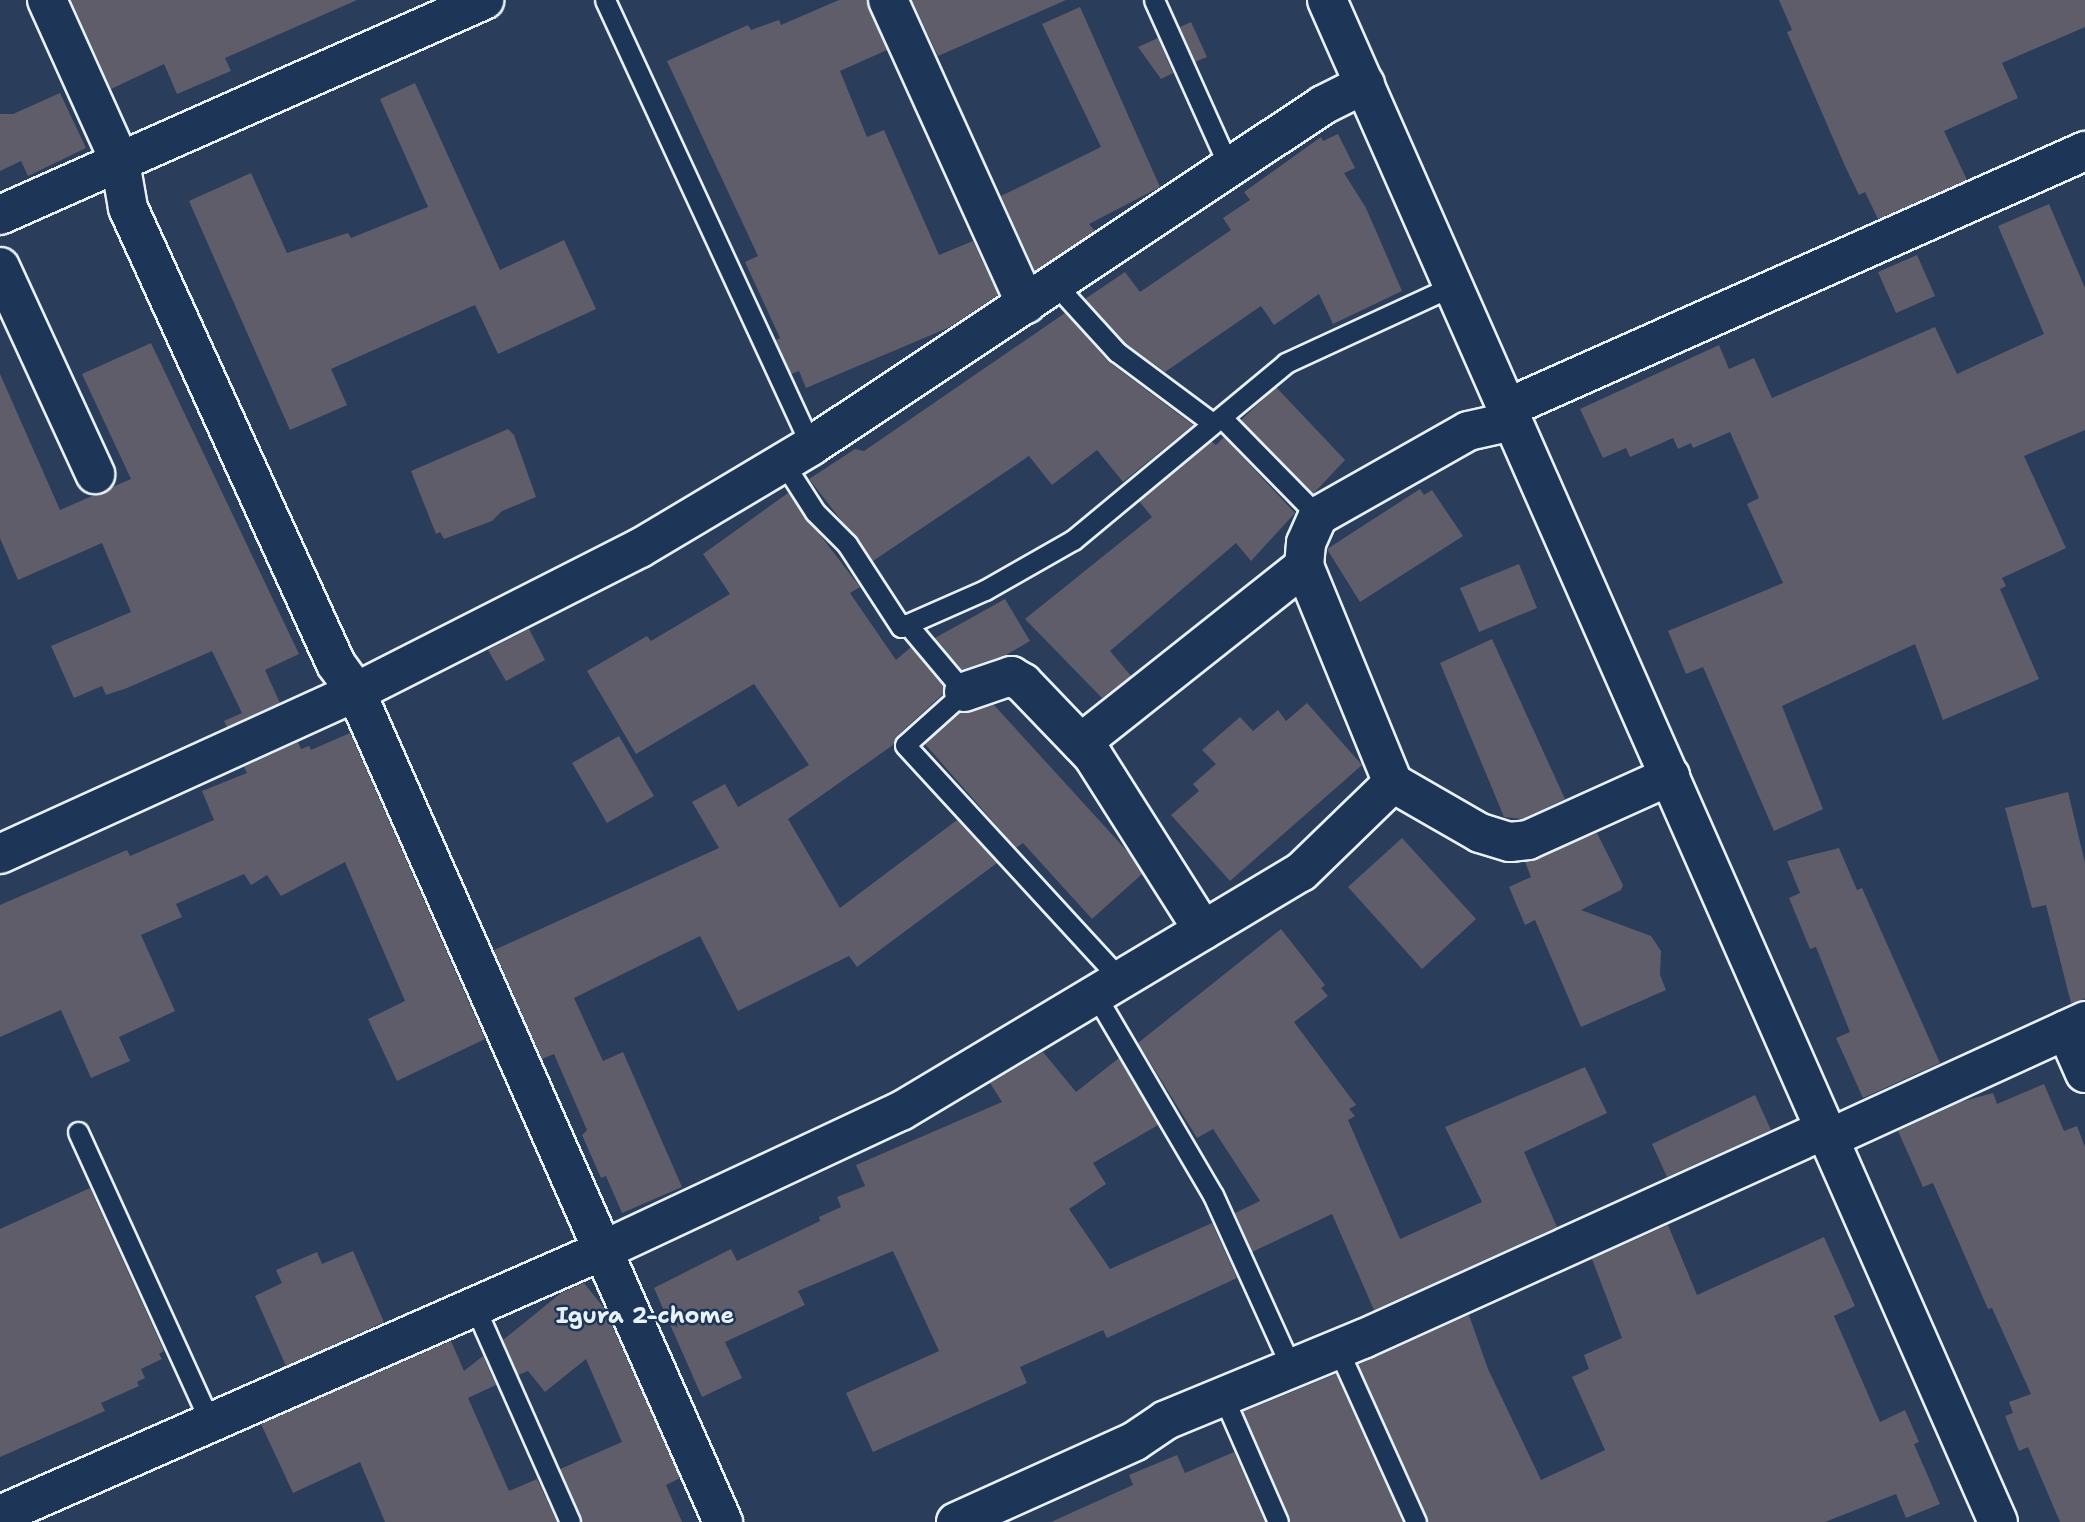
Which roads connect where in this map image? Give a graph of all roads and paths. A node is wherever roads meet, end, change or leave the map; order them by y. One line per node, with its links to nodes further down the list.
1 (47, 0): 9 (street)
2 (484, 0): 9 (street)
3 (605, 0): 17 (lane)
4 (888, 0): 14 (street)
5 (1154, 0): 10 (lane)
6 (1327, 0): 7 (street)
7 (1365, 84): 10 (street); 13 (street)
8 (2085, 151): 15 (street)
9 (120, 162): 11 (street); 22 (street)
10 (1230, 169): 14 (street)
11 (0, 215)
12 (0, 267): 18 (street)
13 (1453, 286): 15 (street); 16 (lane)
14 (1041, 294): 16 (lane); 17 (street)
15 (1510, 414): 19 (street); 25 (street)
16 (1217, 420): 19 (lane); 21 (lane)
17 (797, 454): 21 (lane); 22 (street)
18 (95, 474)
19 (1318, 516): 20 (street)
20 (1304, 566): 24 (street); 26 (street)
21 (908, 624): 23 (lane)
22 (356, 692): 27 (street); 34 (street)
23 (964, 692): 24 (street); 29 (lane)
24 (1081, 743): 28 (street)
25 (1670, 776): 26 (street); 33 (street)
26 (1393, 783): 28 (street)
27 (0, 853)
28 (1203, 930): 29 (street)
29 (1107, 987): 34 (street); 37 (lane)
30 (2076, 1026): 31 (street); 33 (street)
31 (2085, 1073)
32 (78, 1132): 39 (lane)
33 (1828, 1134): 36 (street); 41 (street)
34 (606, 1249): 35 (street); 43 (street)
35 (474, 1305): 39 (street); 42 (lane)
36 (1337, 1347): 37 (street); 46 (lane)
37 (1291, 1367): 38 (street)
38 (1223, 1396): 44 (street); 45 (lane)
39 (210, 1422): 40 (street)
40 (0, 1515)
41 (1991, 1520)
42 (569, 1522)
43 (723, 1522)
44 (956, 1522)
45 (1278, 1522)
46 (1416, 1522)

